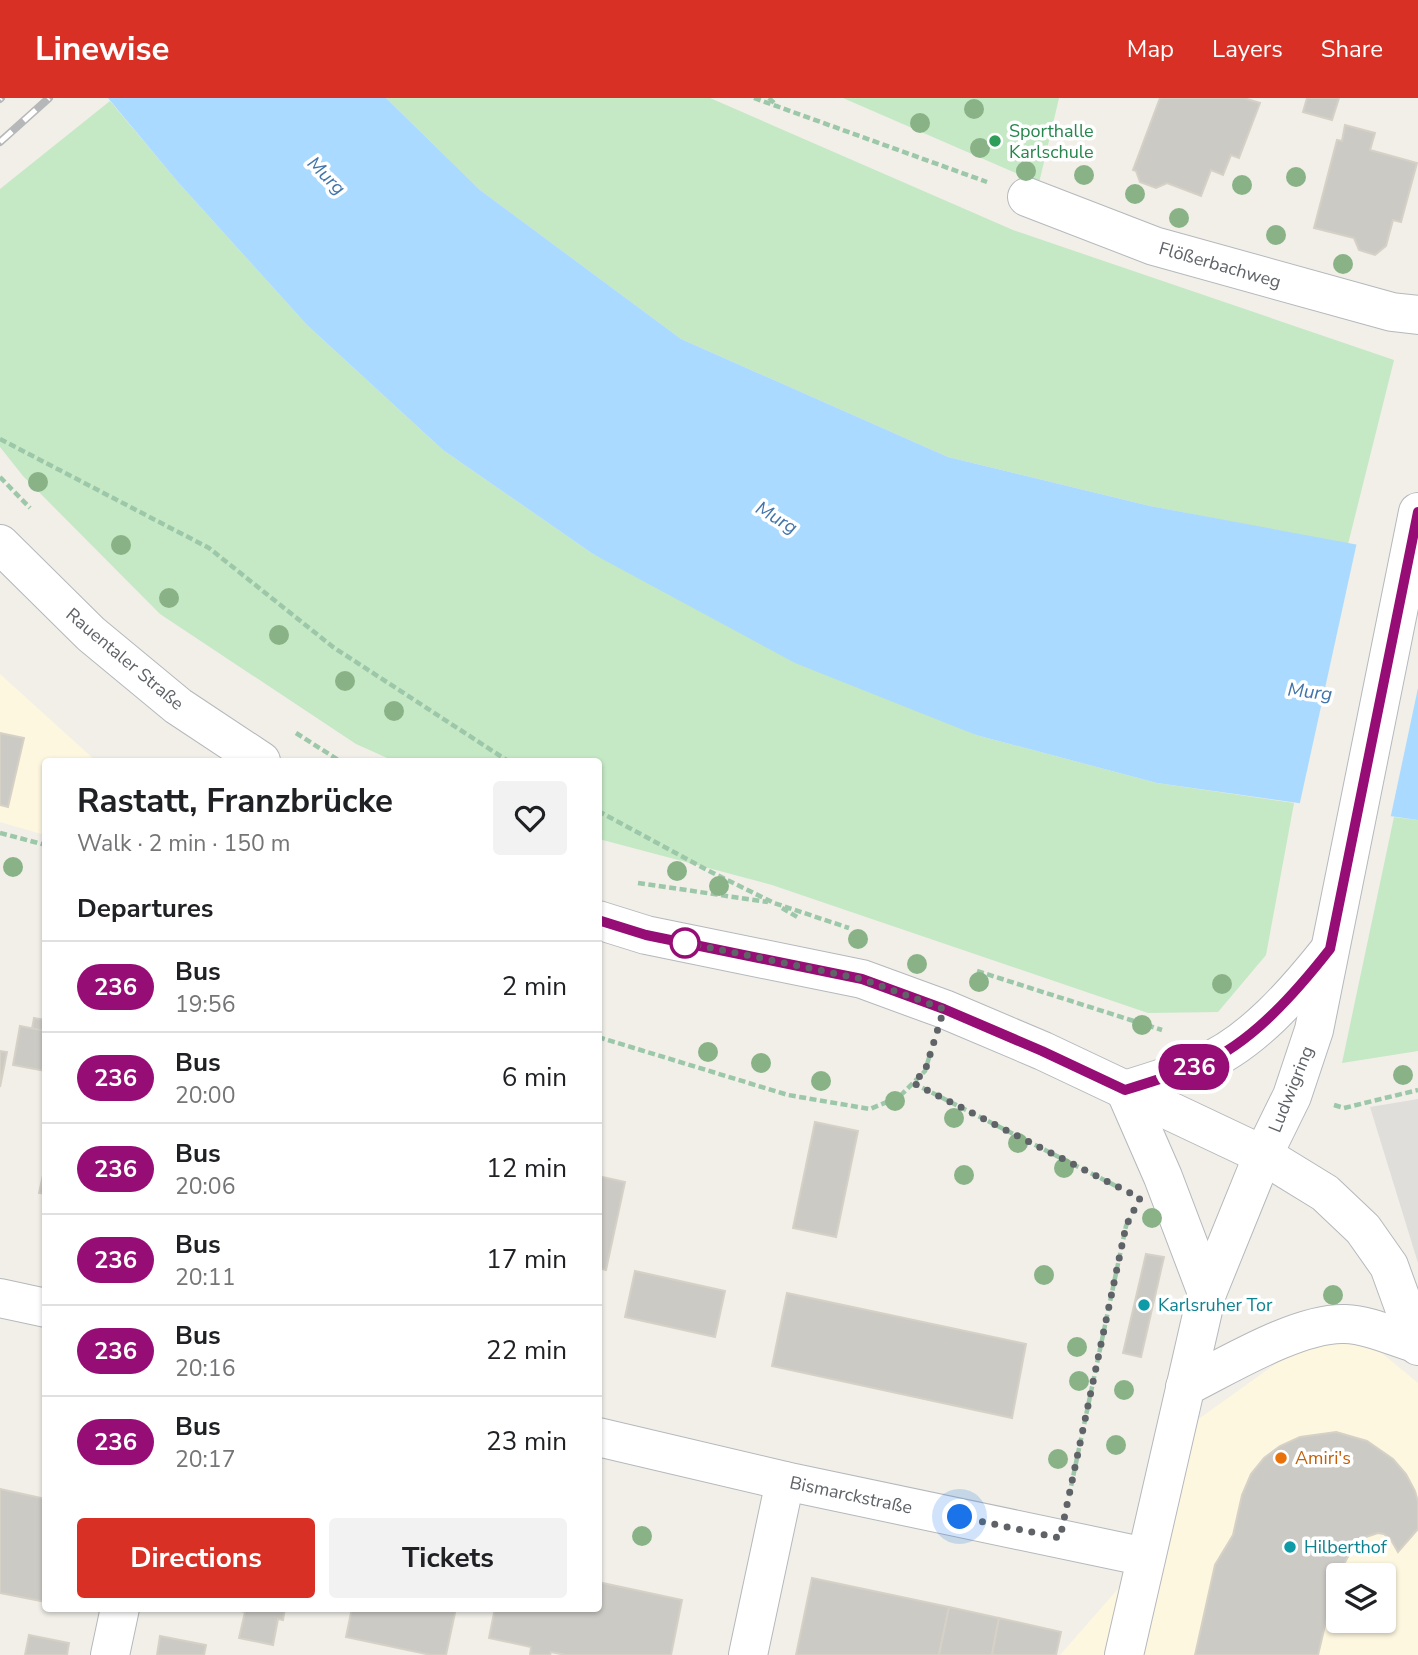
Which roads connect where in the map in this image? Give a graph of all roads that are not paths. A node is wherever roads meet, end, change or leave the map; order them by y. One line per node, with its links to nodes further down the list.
1 (1027, 197): 2 (street, Flößerbachweg)
2 (1418, 315)
3 (1418, 512): 7 (street, Ludwigring)
4 (0, 544): 5 (street, Rauentaler Straße)
5 (256, 758)
6 (602, 921): 8 (street)
7 (1330, 949): 8 (street); 9 (street, Ludwigring)
8 (1125, 1090): 9 (street); 10 (street)
9 (1263, 1155): 10 (street, Ludwigring); 13 (street)
10 (1207, 1293): 14 (street, Ludwigring)
11 (0, 1298): 12 (street)
12 (42, 1307)
13 (1418, 1345): 14 (street)
14 (1185, 1387): 17 (street, Ludwigring)
15 (602, 1438): 16 (street, Bismarckstraße)
16 (785, 1481): 17 (street, Bismarckstraße); 20 (street)
17 (1146, 1557): 21 (street, Ludwigring)
18 (119, 1612): 19 (street)
19 (110, 1655)
20 (748, 1655)
21 (1124, 1655)

